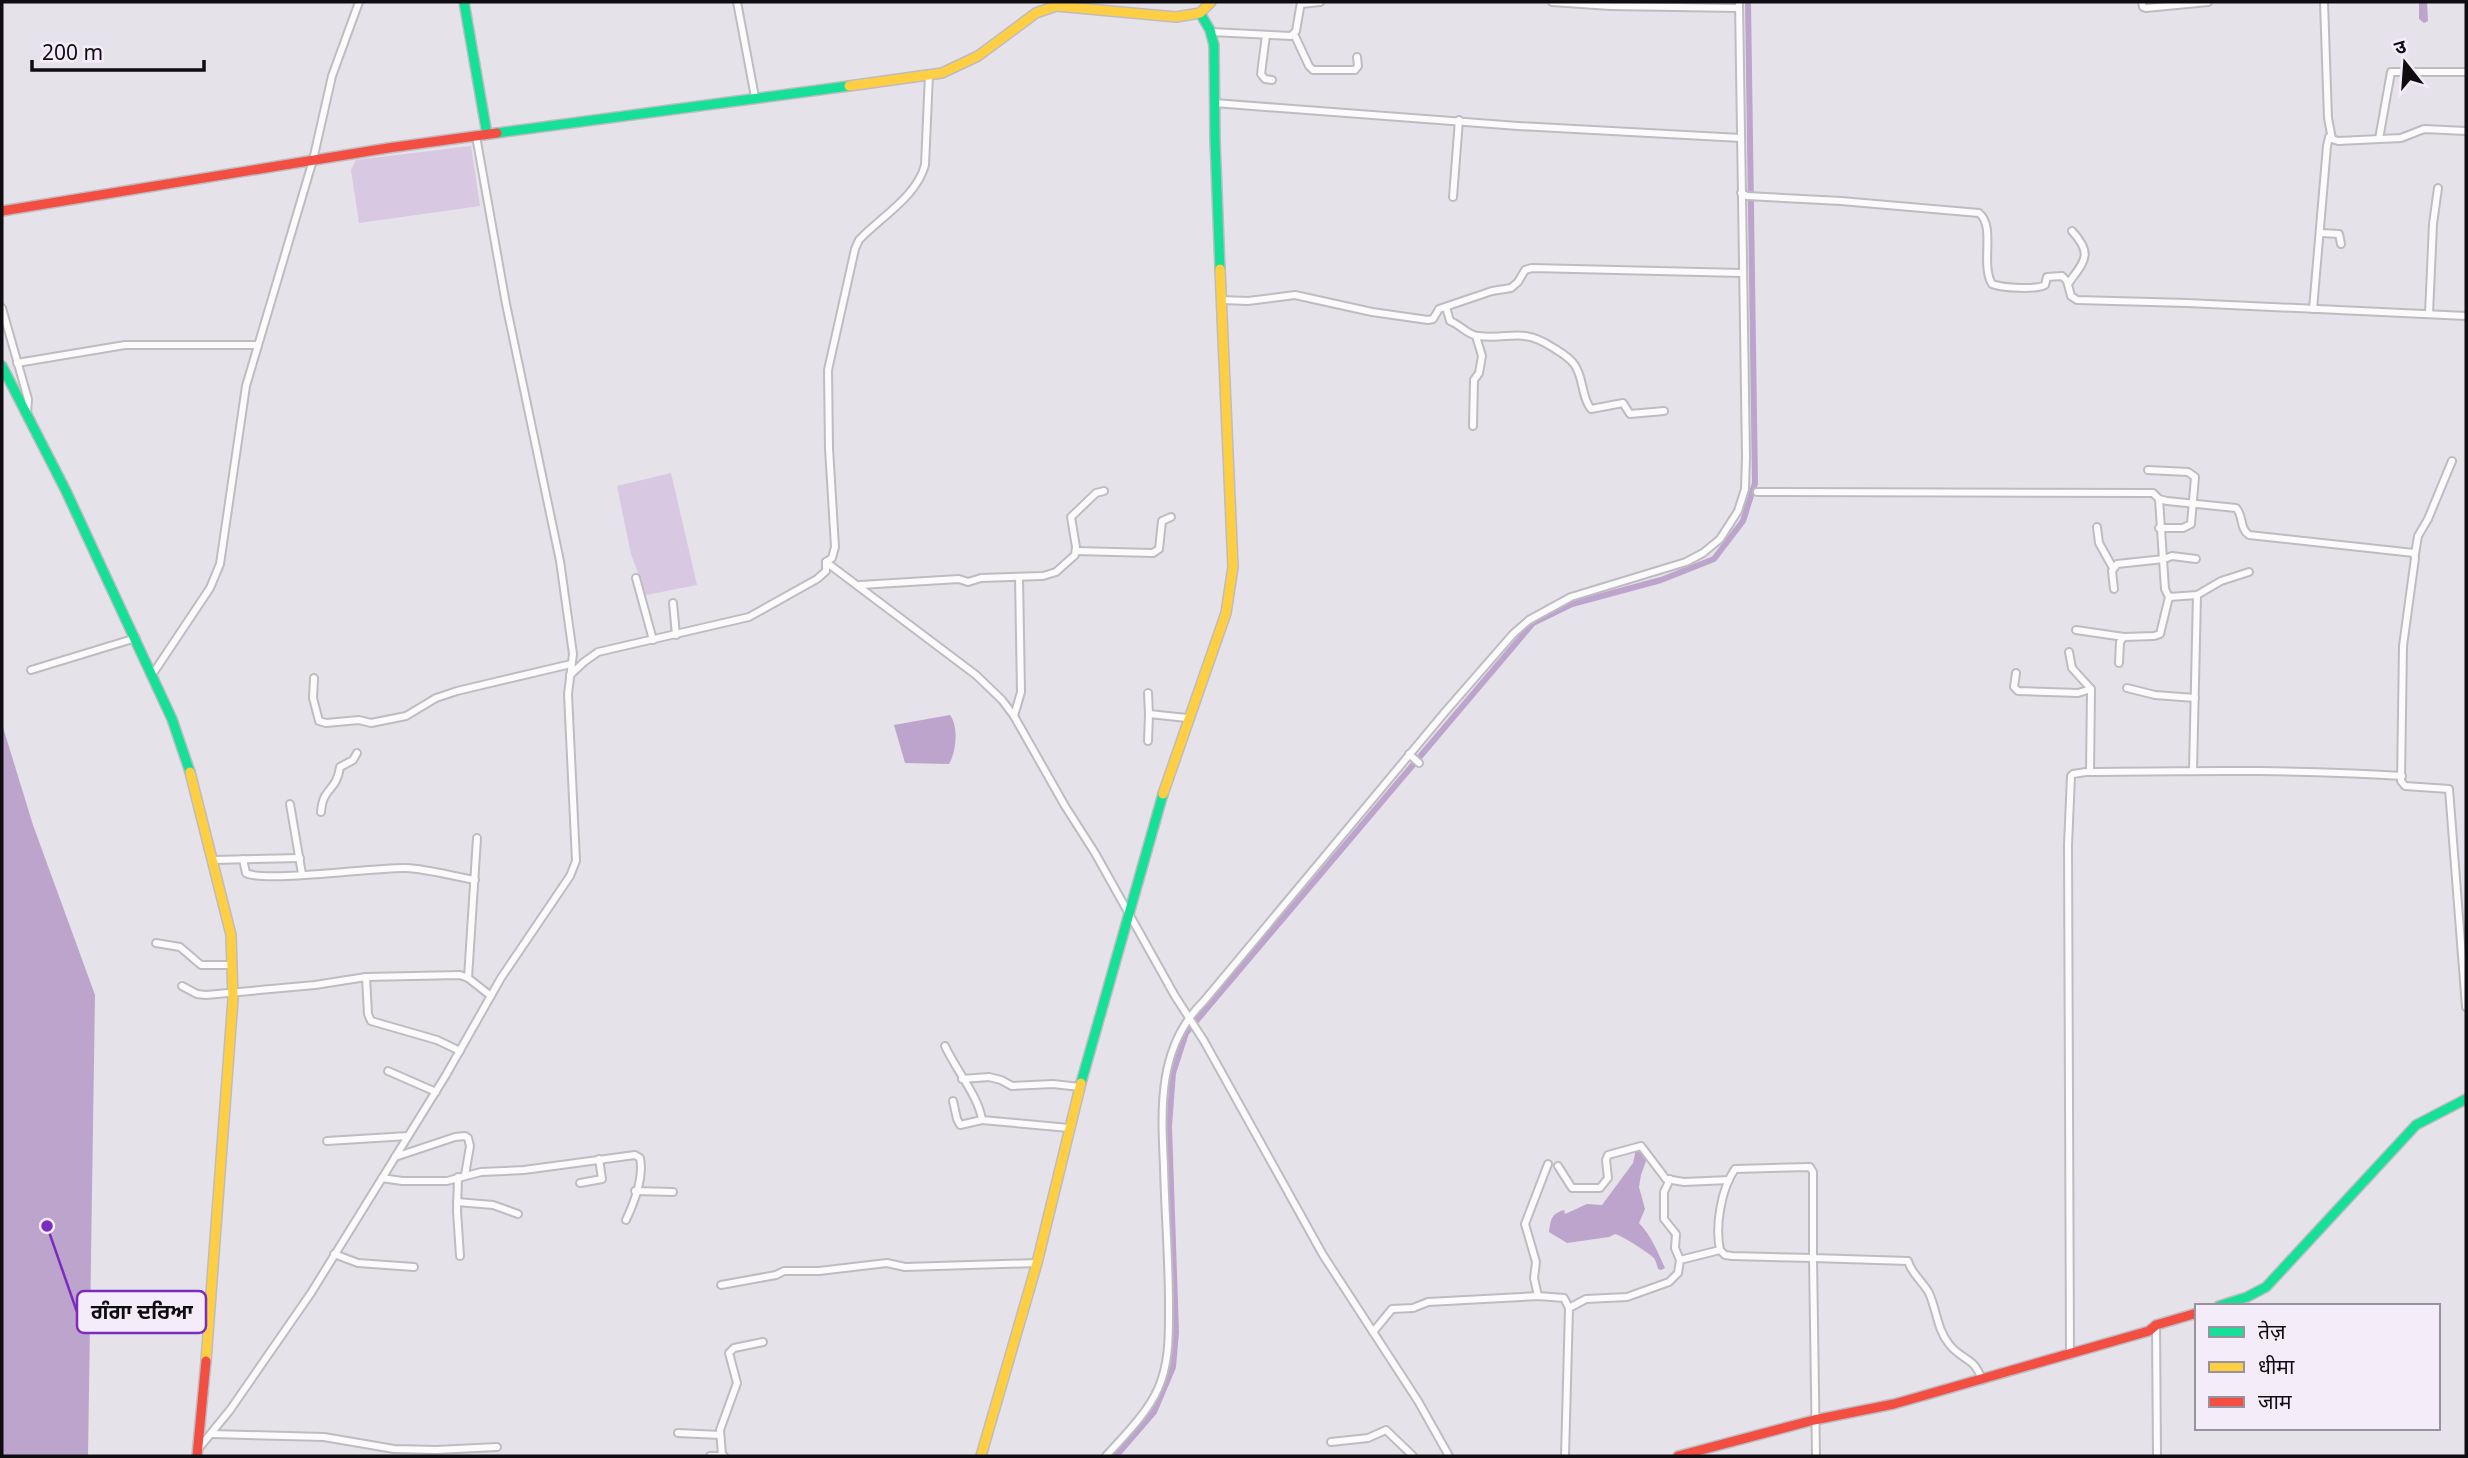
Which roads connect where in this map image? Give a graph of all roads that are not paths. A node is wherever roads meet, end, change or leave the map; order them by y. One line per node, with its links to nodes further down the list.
1 (359, 2): 29 (street)
2 (464, 2): 24 (street)
3 (737, 2): 20 (street)
4 (1212, 2): 12 (street)
5 (1320, 2): 10 (street)
6 (1552, 2): 11 (street)
7 (2142, 2): 8 (street)
8 (2208, 2)
9 (2324, 2): 26 (street)
10 (1301, 3): 14 (street)
11 (1739, 5): 27 (street)
12 (1200, 13): 13 (street); 18 (street)
13 (1211, 32): 15 (street); 21 (street)
14 (1294, 34): 15 (street); 16 (street)
15 (1266, 35): 19 (street)
16 (1357, 57)
17 (2466, 72): 28 (street)
18 (929, 74): 20 (street); 65 (street)
19 (1272, 80)
20 (755, 97): 24 (street)
21 (1214, 103): 22 (street); 39 (street)
22 (1459, 120): 27 (street); 32 (street)
23 (2466, 131): 28 (street)
24 (487, 134): 25 (street)
25 (476, 136): 29 (street); 82 (street)
26 (2330, 136): 28 (street); 35 (street)
27 (1741, 138): 31 (street)
28 (2379, 139)
29 (313, 160): 33 (street); 46 (street)
30 (2438, 188): 43 (street)
31 (1748, 195): 37 (street); 38 (street)
32 (1453, 197)
33 (2, 211)
34 (2072, 231): 38 (street)
35 (2320, 233): 36 (street); 42 (street)
36 (2341, 244)
37 (1742, 273): 40 (street); 117 (street)
38 (2068, 284): 42 (street)
39 (1222, 300): 40 (street); 94 (street)
40 (1446, 307): 45 (street)
41 (2, 308): 47 (street)
42 (2313, 309): 43 (street)
43 (2429, 314): 44 (street)
44 (2466, 316)
45 (1476, 336): 49 (street); 51 (street)
46 (258, 345): 47 (street); 85 (street)
47 (17, 363): 50 (street)
48 (2, 366): 50 (street)
49 (1664, 411)
50 (27, 415): 78 (street)
51 (1473, 426)
52 (2452, 461): 62 (street)
53 (2148, 470): 57 (street)
54 (1104, 491): 61 (street)
55 (1757, 492): 56 (street)
56 (2159, 499): 57 (street); 60 (street)
57 (2192, 503): 60 (street); 62 (street)
58 (1171, 517): 61 (street)
59 (2097, 527): 66 (street)
60 (2159, 528): 63 (street)
61 (1076, 551): 68 (street)
62 (2414, 554): 99 (street)
63 (2164, 559): 64 (street); 66 (street); 73 (street)
64 (2196, 559)
65 (826, 562): 70 (street); 76 (street)
66 (2113, 568): 71 (street)
67 (2249, 572): 72 (street)
68 (1019, 577): 70 (street); 93 (street)
69 (636, 578): 79 (street)
70 (858, 585): 93 (street)
71 (2114, 589)
72 (2197, 595): 73 (street); 91 (street)
73 (2169, 597): 77 (street)
74 (673, 603): 76 (street)
75 (2076, 630): 77 (street)
76 (676, 635): 79 (street)
77 (2124, 637): 81 (street)
78 (136, 638): 83 (street); 85 (street)
79 (653, 640): 86 (street)
80 (2069, 652): 89 (street)
81 (2119, 663)
82 (571, 664): 86 (street); 87 (street)
83 (31, 670)
84 (2016, 673): 89 (street)
85 (152, 675): 105 (street)
86 (569, 677): 115 (street)
87 (314, 678)
88 (2127, 688): 91 (street)
89 (2091, 689): 98 (street)
90 (1148, 693): 92 (street)
91 (2195, 698): 97 (street)
92 (1149, 714): 94 (street); 95 (street)
93 (1014, 716): 108 (street)
94 (1187, 718): 108 (street)
95 (1148, 741)
96 (356, 753): 101 (street)
97 (2193, 771): 98 (street); 99 (street)
98 (2090, 772): 159 (street)
99 (2402, 776): 116 (street)
100 (290, 804): 103 (street)
101 (321, 812)
102 (477, 838): 107 (street)
103 (300, 858): 104 (street); 106 (street)
104 (243, 859): 105 (street); 106 (street)
105 (213, 860): 110 (street)
106 (302, 874): 107 (street)
107 (475, 880): 112 (street)
108 (1129, 912): 117 (street); 122 (street)
109 (156, 943): 110 (street)
110 (233, 965): 114 (street)
111 (366, 977): 112 (street); 114 (street); 119 (street)
112 (468, 978): 115 (street)
113 (182, 986): 114 (street)
114 (233, 993): 168 (street)
115 (491, 996): 119 (street)
116 (2466, 1007)
117 (1190, 1018): 157 (street); 174 (street)
118 (946, 1046): 121 (street)
119 (460, 1051): 123 (street)
120 (388, 1071): 123 (street)
121 (962, 1079): 122 (street); 126 (street)
122 (1080, 1087): 128 (street)
123 (436, 1092): 127 (street)
124 (2466, 1099): 153 (street)
125 (953, 1101): 126 (street)
126 (982, 1120): 128 (street)
127 (408, 1136): 129 (street); 130 (street)
128 (1068, 1136): 149 (street)
129 (327, 1141)
130 (395, 1157): 134 (street); 135 (street)
131 (599, 1159): 134 (street); 138 (street); 139 (street)
132 (1548, 1164): 152 (street)
133 (1558, 1166): 136 (street)
134 (461, 1176): 135 (street); 141 (street)
135 (382, 1178): 145 (street)
136 (1670, 1179): 137 (street); 148 (street)
137 (1729, 1180): 144 (street); 147 (street)
138 (580, 1183)
139 (635, 1191): 140 (street); 143 (street)
140 (673, 1192)
141 (457, 1202): 142 (street); 146 (street)
142 (518, 1214)
143 (626, 1220)
144 (1720, 1250): 147 (street); 148 (street)
145 (334, 1254): 150 (street); 163 (street)
146 (460, 1256)
147 (1813, 1258): 160 (street); 161 (street)
148 (1680, 1260): 154 (street)
149 (1037, 1263): 151 (street); 173 (street)
150 (414, 1268)
151 (721, 1284)
152 (1538, 1296): 154 (street); 157 (street)
153 (2225, 1304)
154 (1569, 1308): 177 (street)
155 (2195, 1314): 156 (street)
156 (2155, 1325): 159 (street); 180 (street)
157 (1373, 1332): 176 (street)
158 (763, 1342): 164 (street)
159 (2070, 1355): 160 (street)
160 (1982, 1380): 161 (street)
161 (1814, 1420): 178 (street); 179 (street)
162 (678, 1433): 164 (street)
163 (212, 1434): 167 (street); 168 (street)
164 (720, 1435): 172 (street)
165 (1331, 1442): 175 (street)
166 (497, 1447): 169 (street)
167 (384, 1448): 169 (street); 170 (street)
168 (197, 1453)
169 (444, 1453)
170 (383, 1456)
171 (710, 1456): 172 (street)
172 (723, 1456)
173 (981, 1456)
174 (1106, 1456)
175 (1413, 1456)
176 (1449, 1456)
177 (1565, 1456)
178 (1678, 1456)
179 (1816, 1456)
180 (2157, 1456)

